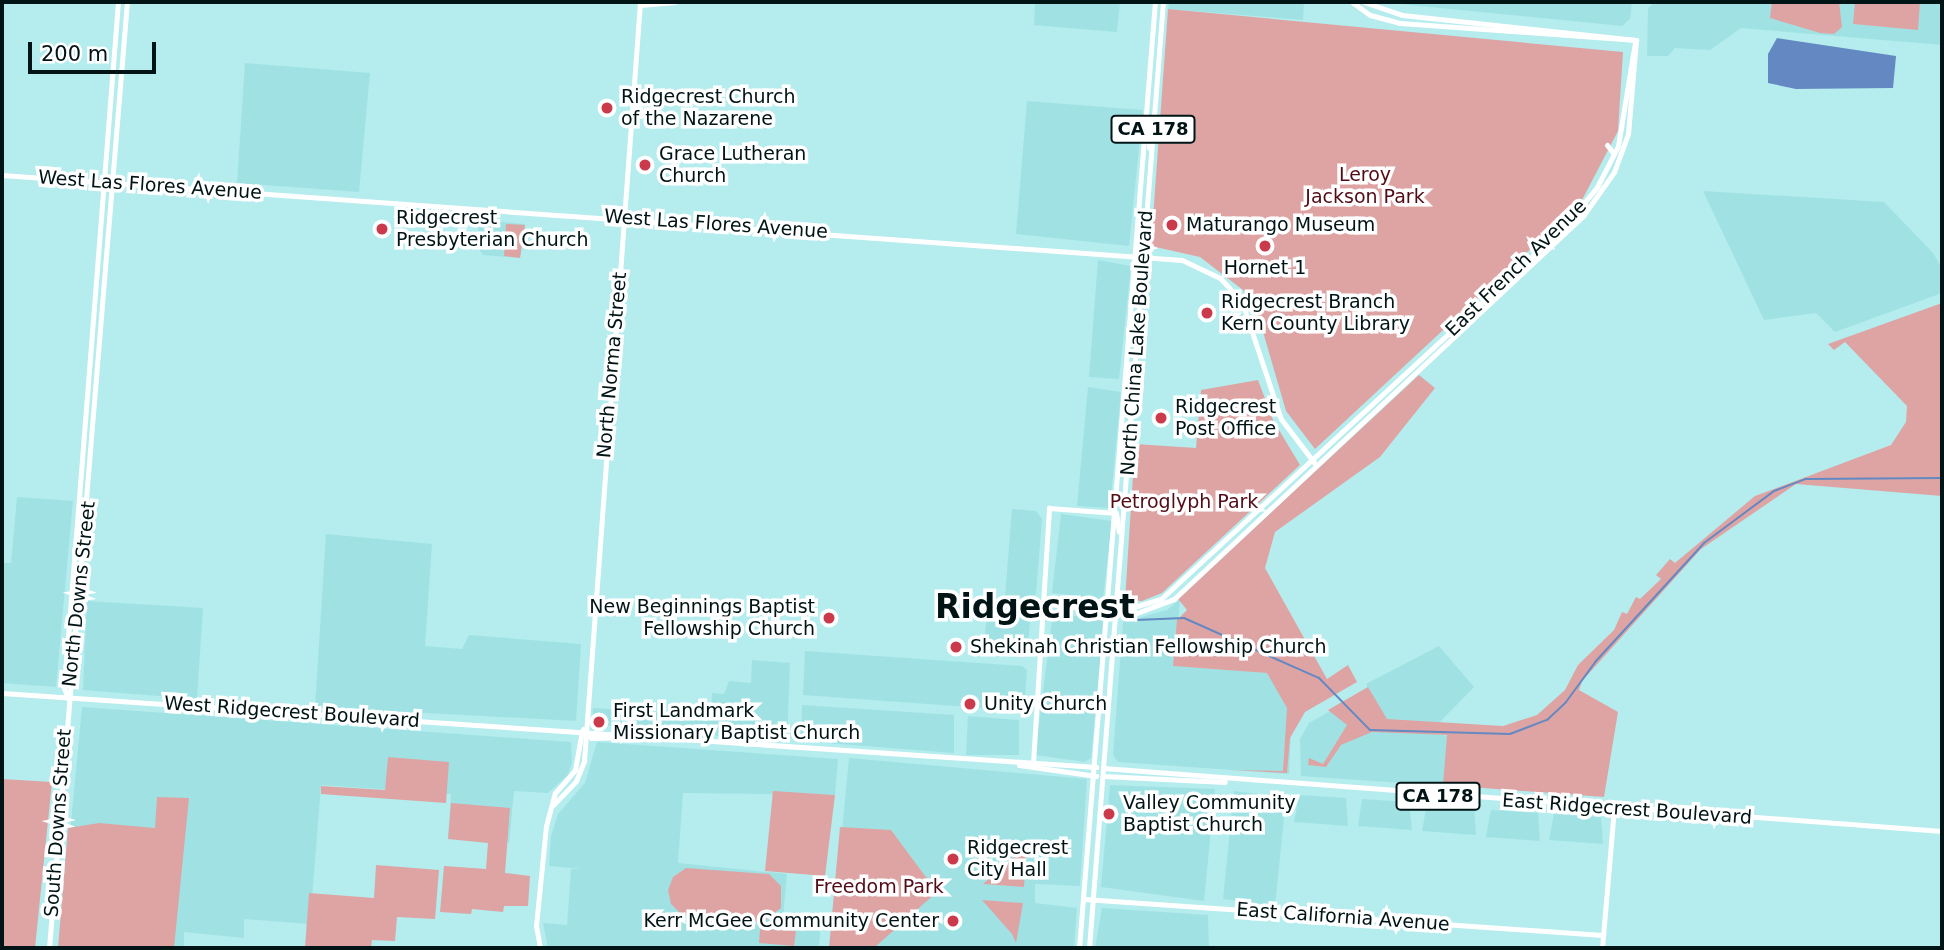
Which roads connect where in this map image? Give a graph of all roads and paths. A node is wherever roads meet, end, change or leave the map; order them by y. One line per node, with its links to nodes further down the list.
1 (118, 2): 16 (main road, North Downs Street)
2 (127, 2): 17 (main road, North Downs Street)
3 (675, 2): 9 (main road)
4 (1155, 2): 11 (main road, North China Lake Boulevard / CA 178)
5 (1163, 2): 13 (main road, North China Lake Boulevard / CA 178)
6 (1352, 2): 10 (main road)
7 (1364, 2): 10 (main road)
8 (640, 4): 9 (main road); 19 (main road, North Norma Street)
9 (657, 4)
10 (1636, 40): 14 (main road, East French Avenue); 18 (main road, East French Avenue)
11 (1146, 117): 13 (main road); 20 (main road, North China Lake Boulevard / CA 178)
12 (1607, 145): 14 (main road)
13 (1151, 154): 21 (main road, North China Lake Boulevard / CA 178)
14 (1614, 154): 18 (main road); 22 (main road, East French Avenue)
15 (2, 175): 16 (main road, West Las Flores Avenue)
16 (104, 182): 17 (main road, West Las Flores Avenue); 31 (main road, North Downs Street)
17 (114, 183): 19 (main road, West Las Flores Avenue); 31 (main road, North Downs Street)
18 (1593, 204): 22 (main road, East French Avenue)
19 (624, 217): 20 (main road, West Las Flores Avenue); 32 (main road, North Norma Street)
20 (1137, 254): 21 (main road, West Las Flores Avenue); 23 (main road, North China Lake Boulevard / CA 178)
21 (1144, 256): 22 (main road, West Las Flores Avenue); 24 (main road, North China Lake Boulevard / CA 178)
22 (1313, 462): 27 (main road, East French Avenue)
23 (1116, 513): 24 (main road); 25 (main road); 26 (main road, North China Lake Boulevard / CA 178)
24 (1121, 555): 27 (main road, North China Lake Boulevard / CA 178)
25 (1041, 603): 26 (main road, East French Avenue); 33 (main road)
26 (1109, 609): 27 (main road, East French Avenue); 28 (main road, North China Lake Boulevard / CA 178)
27 (1117, 609): 29 (main road, North China Lake Boulevard / CA 178)
28 (1106, 649): 29 (main road); 35 (main road, North China Lake Boulevard / CA 178)
29 (1112, 683): 36 (main road, North China Lake Boulevard / CA 178)
30 (2, 693): 31 (main road, West Ridgecrest Boulevard)
31 (68, 698): 32 (main road, West Ridgecrest Boulevard); 45 (main road, South Downs Street)
32 (583, 729): 34 (main road, West Ridgecrest Boulevard); 46 (main road, North Norma Street)
33 (1032, 763): 34 (main road, West Ridgecrest Boulevard); 35 (main road, West Ridgecrest Boulevard)
34 (1019, 765): 37 (main road, West Ridgecrest Boulevard)
35 (1097, 767): 36 (main road, East Ridgecrest Boulevard); 37 (main road, North China Lake Boulevard)
36 (1105, 768): 38 (main road, North China Lake Boulevard); 39 (main road, East Ridgecrest Boulevard / CA 178)
37 (1096, 776): 38 (main road, West Ridgecrest Boulevard / CA 178); 42 (main road, North China Lake Boulevard)
38 (1105, 776): 39 (main road, East Ridgecrest Boulevard / CA 178); 43 (main road, North China Lake Boulevard)
39 (1227, 781): 40 (main road, East Ridgecrest Boulevard / CA 178)
40 (1614, 809): 41 (main road, East Ridgecrest Boulevard / CA 178); 44 (main road)
41 (1942, 831)
42 (1084, 899): 43 (main road, East California Avenue); 47 (main road, North China Lake Boulevard)
43 (1093, 900): 44 (main road, East California Avenue); 48 (main road, North China Lake Boulevard)
44 (1603, 935): 49 (main road)
45 (49, 948)
46 (540, 948)
47 (1079, 948)
48 (1089, 948)
49 (1602, 948)

